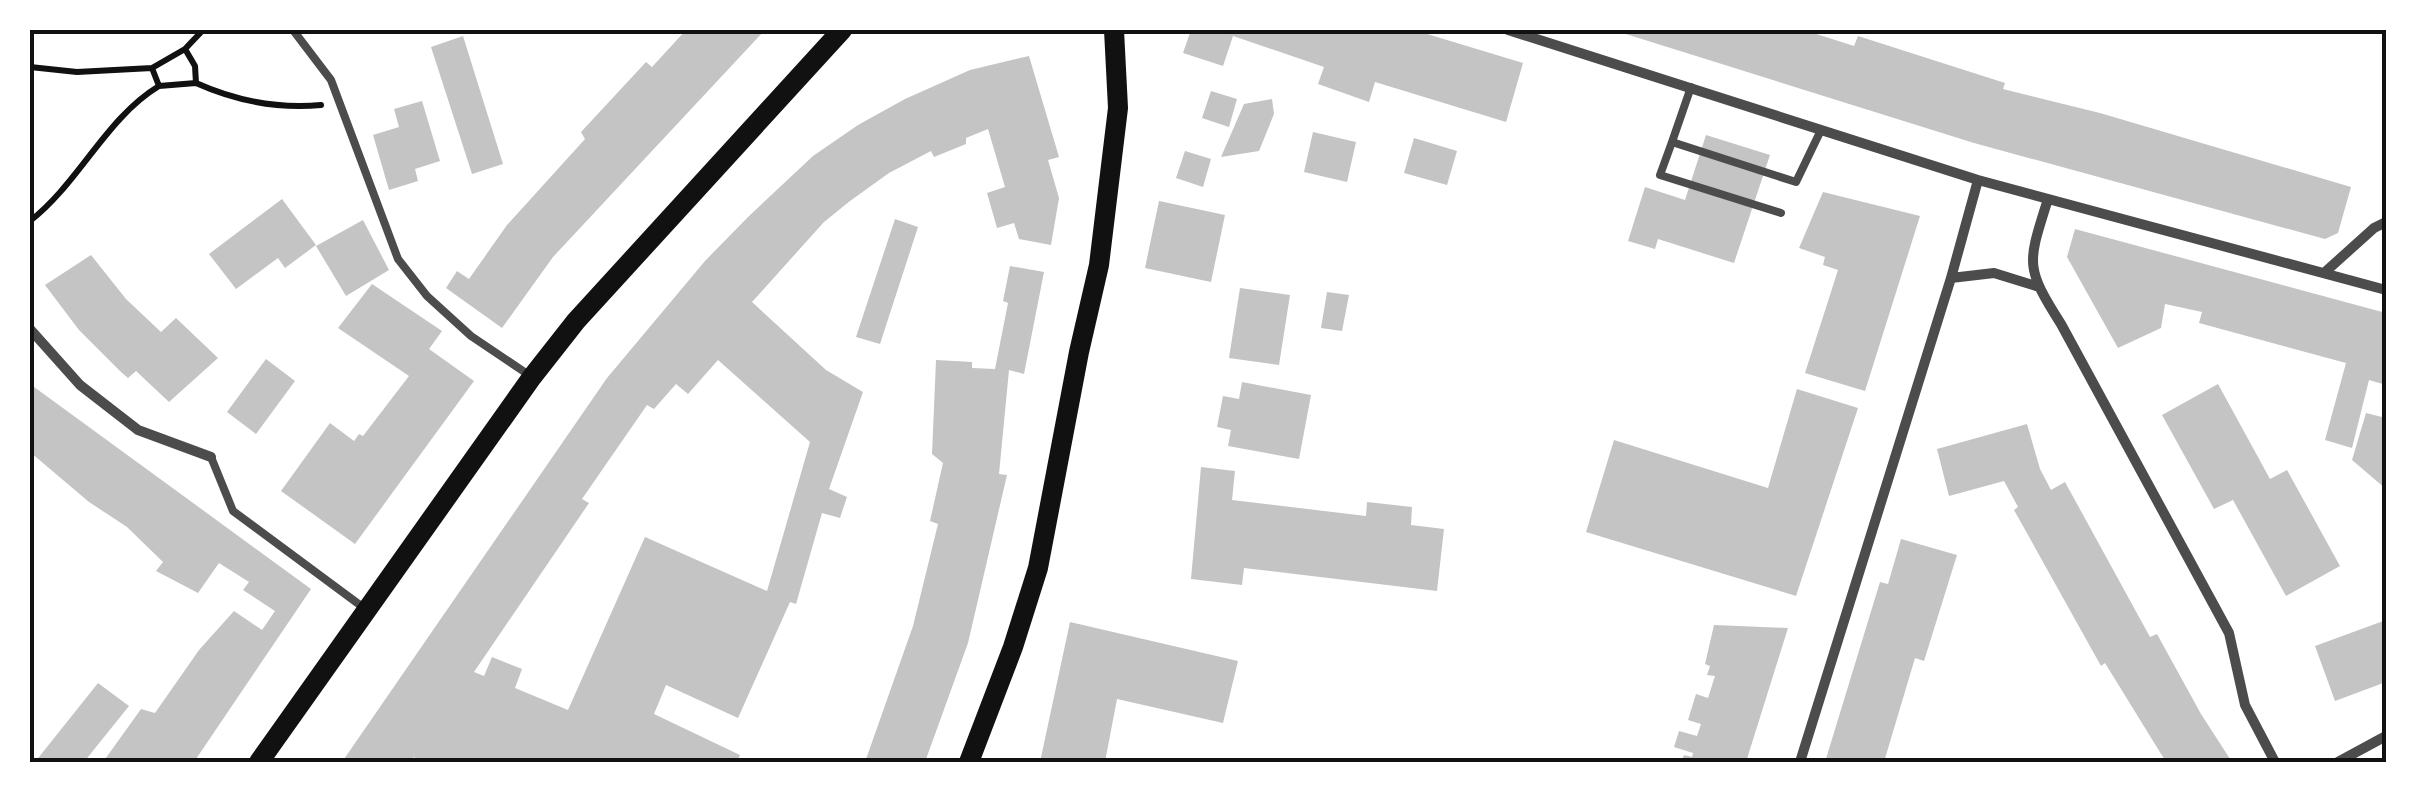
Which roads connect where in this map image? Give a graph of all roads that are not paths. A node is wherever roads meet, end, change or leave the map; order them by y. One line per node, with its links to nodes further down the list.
1 (294, 30): 17 (lane)
2 (842, 30): 17 (main road)
3 (1114, 30): 22 (main road)
4 (1508, 30): 5 (street)
5 (1691, 87): 6 (street); 7 (lane)
6 (1822, 130): 7 (lane); 8 (street)
7 (1672, 142): 10 (lane)
8 (1978, 180): 9 (street); 13 (street)
9 (2048, 199): 12 (street); 14 (street)
10 (1780, 213)
11 (2386, 222): 12 (street)
12 (2324, 273): 15 (street)
13 (1951, 278): 14 (street); 23 (street)
14 (2036, 286): 24 (street)
15 (2386, 290)
16 (30, 329): 18 (street)
17 (532, 377): 19 (main road)
18 (211, 457): 19 (lane)
19 (368, 610): 21 (main road)
20 (2386, 736): 25 (street)
21 (259, 762)
22 (969, 762)
23 (1800, 762)
24 (2275, 762)
25 (2338, 762)

